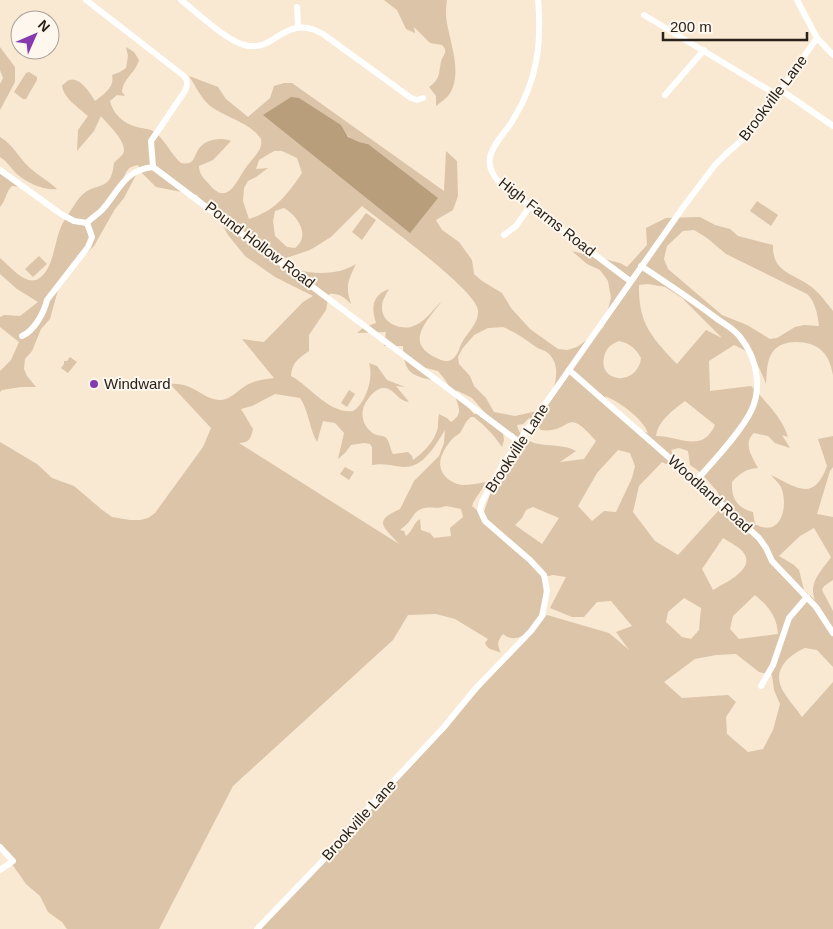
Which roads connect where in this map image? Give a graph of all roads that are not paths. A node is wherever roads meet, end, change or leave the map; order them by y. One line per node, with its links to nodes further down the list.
1 (86, 0): 15 (street)
2 (181, 0): 7 (street)
3 (538, 0): 17 (street, High Farms Road)
4 (797, 0): 8 (street)
5 (297, 7): 7 (street)
6 (644, 15): 9 (street)
7 (298, 27): 13 (street)
8 (817, 38): 10 (street); 11 (street, Brookville Lane)
9 (704, 50): 11 (street); 12 (street)
10 (833, 55)
11 (779, 92): 14 (street); 20 (street, Brookville Lane)
12 (665, 95)
13 (423, 98)
14 (833, 126)
15 (153, 167): 18 (street); 24 (street, Pound Hollow Road)
16 (0, 170): 18 (street)
17 (530, 206): 19 (street); 21 (street, High Farms Road)
18 (87, 223): 22 (street)
19 (504, 235)
20 (641, 266): 21 (street, Brookville Lane); 25 (street)
21 (630, 281): 23 (street, Brookville Lane)
22 (22, 336)
23 (569, 370): 24 (street, Brookville Lane); 25 (street, Woodland Road)
24 (519, 442): 31 (street, Brookville Lane)
25 (696, 481): 26 (street, Woodland Road)
26 (807, 597): 27 (street, Woodland Road); 28 (street)
27 (833, 633)
28 (761, 686)
29 (0, 847): 30 (street)
30 (0, 870)
31 (257, 929)

